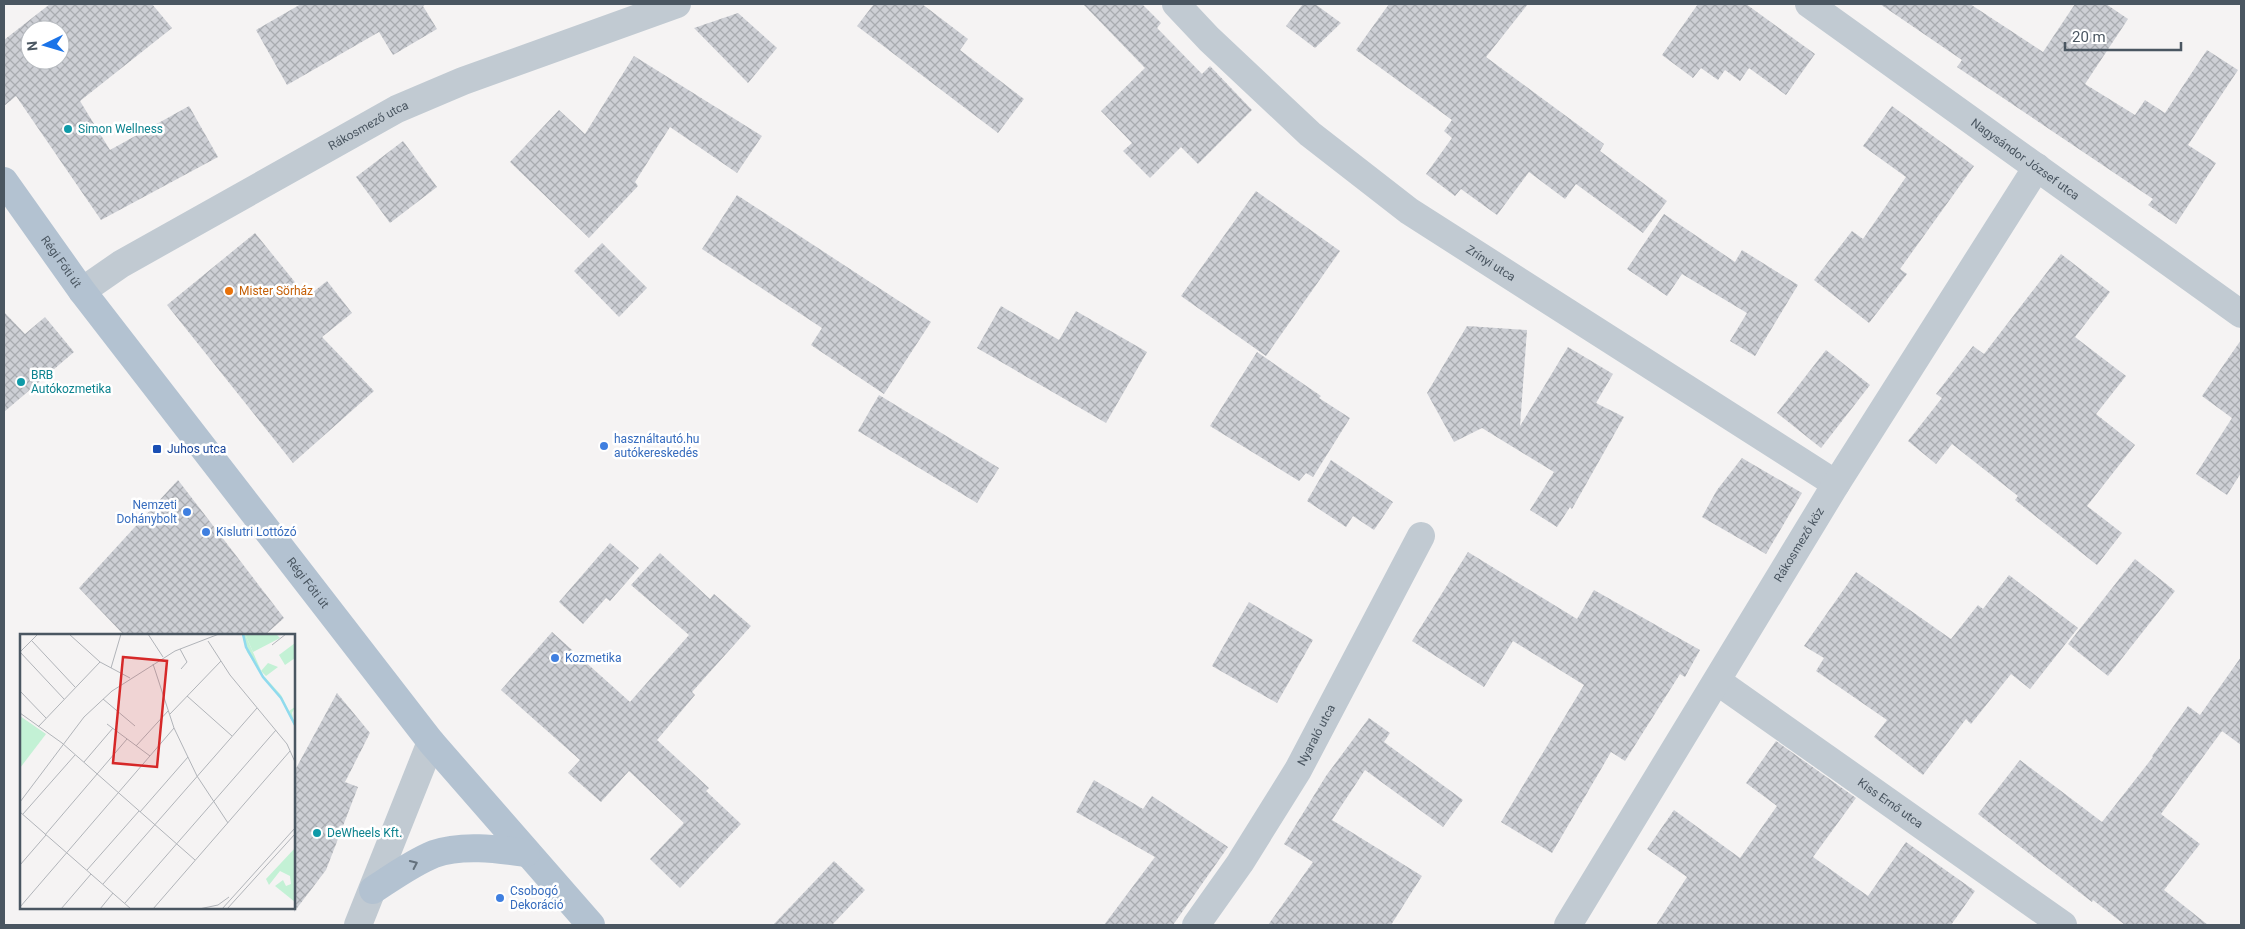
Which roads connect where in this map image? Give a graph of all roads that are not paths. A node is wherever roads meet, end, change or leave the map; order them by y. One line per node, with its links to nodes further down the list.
1 (677, 4): 6 (street, Rákosmező utca)
2 (1176, 4): 8 (street, Zrínyi utca)
3 (1809, 4): 4 (street, Nagysándor József utca)
4 (2037, 167): 7 (street, Nagysándor József utca); 8 (street, Rákosmező köz)
5 (4, 181): 6 (main road, Régi Fóti út)
6 (82, 291): 11 (main road, Régi Fóti út)
7 (2241, 314)
8 (1836, 484): 10 (street, Rákosmező köz)
9 (1421, 536): 16 (street, Nyaraló utca)
10 (1717, 681): 17 (street, Rákosmező köz); 18 (street, Kiss Ernő utca)
11 (432, 742): 12 (main road, Régi Fóti út); 13 (street)
12 (526, 853): 13 (main road, one-way to 12); 15 (main road, Régi Fóti út)
13 (373, 890): 14 (street)
14 (358, 925)
15 (591, 925)
16 (1196, 925)
17 (1568, 925)
18 (2063, 925)

